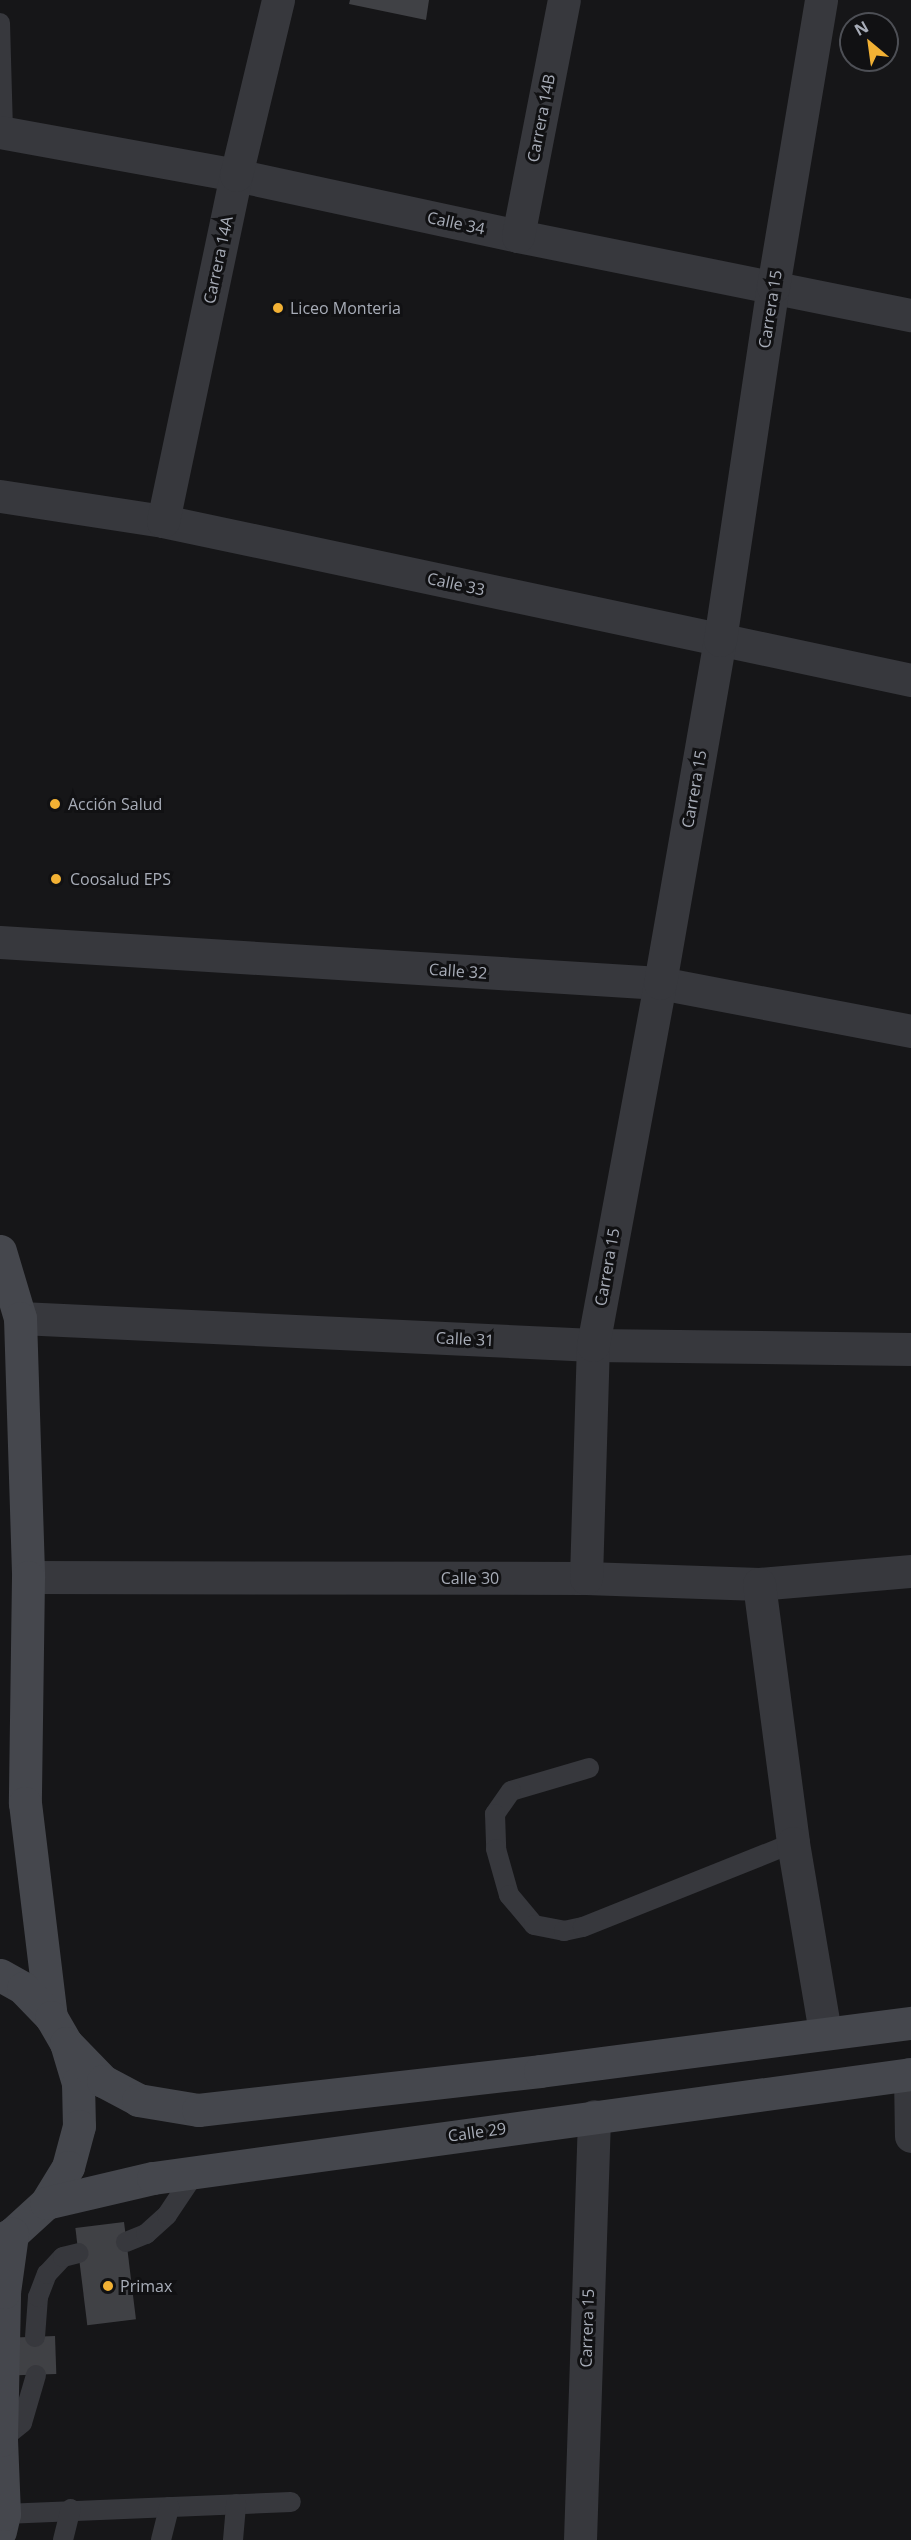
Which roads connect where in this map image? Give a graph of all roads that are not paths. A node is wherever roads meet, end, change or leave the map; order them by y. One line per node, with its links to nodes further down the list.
1 (278, 0): 6 (street, Carrera 14A)
2 (564, 0): 7 (street, Carrera 14B)
3 (821, 0): 8 (street, Carrera 15)
4 (0, 23): 5 (lane)
5 (1, 132): 6 (street, Calle 34)
6 (236, 175): 7 (street, Calle 34); 11 (street, Carrera 14A)
7 (518, 236): 8 (street, Calle 34)
8 (773, 287): 9 (street, Calle 34); 12 (street, Carrera 15)
9 (911, 315)
10 (0, 496): 11 (street, Calle 33)
11 (163, 521): 12 (street, Calle 33)
12 (720, 640): 13 (street, Calle 33); 15 (street, Carrera 15)
13 (911, 680)
14 (0, 942): 15 (street, Calle 32)
15 (660, 983): 16 (street, Calle 32); 19 (street, Carrera 15)
16 (911, 1031)
17 (0, 1251): 18 (main road)
18 (20, 1318): 19 (street, Calle 31); 22 (main road)
19 (593, 1345): 20 (street, Calle 31); 23 (street, Carrera 15)
20 (911, 1349)
21 (911, 1571): 24 (street, Calle 30)
22 (28, 1577): 23 (street, Calle 30); 29 (main road)
23 (585, 1578): 24 (street, Calle 30)
24 (759, 1584): 26 (street)
25 (589, 1768): 26 (lane)
26 (793, 1843): 30 (street)
27 (0, 1974): 29 (main road)
28 (911, 2023): 30 (main road)
29 (59, 2030): 30 (main road); 35 (main road)
30 (825, 2032)
31 (910, 2074): 32 (main road, Calle 29); 33 (street)
32 (594, 2116): 34 (main road, Calle 29); 50 (street, Carrera 15)
33 (911, 2136)
34 (195, 2173): 35 (main road, Calle 29); 37 (lane)
35 (46, 2203): 36 (main road)
36 (6, 2237): 41 (main road)
37 (126, 2242)
38 (79, 2253): 39 (lane)
39 (34, 2337)
40 (36, 2375): 41 (lane)
41 (1, 2440): 46 (main road)
42 (291, 2502): 43 (lane)
43 (236, 2504): 44 (lane); 49 (lane)
44 (169, 2507): 45 (lane); 48 (lane)
45 (71, 2509): 46 (lane); 47 (lane)
46 (2, 2523)
47 (63, 2540)
48 (161, 2540)
49 (233, 2540)
50 (580, 2540)

